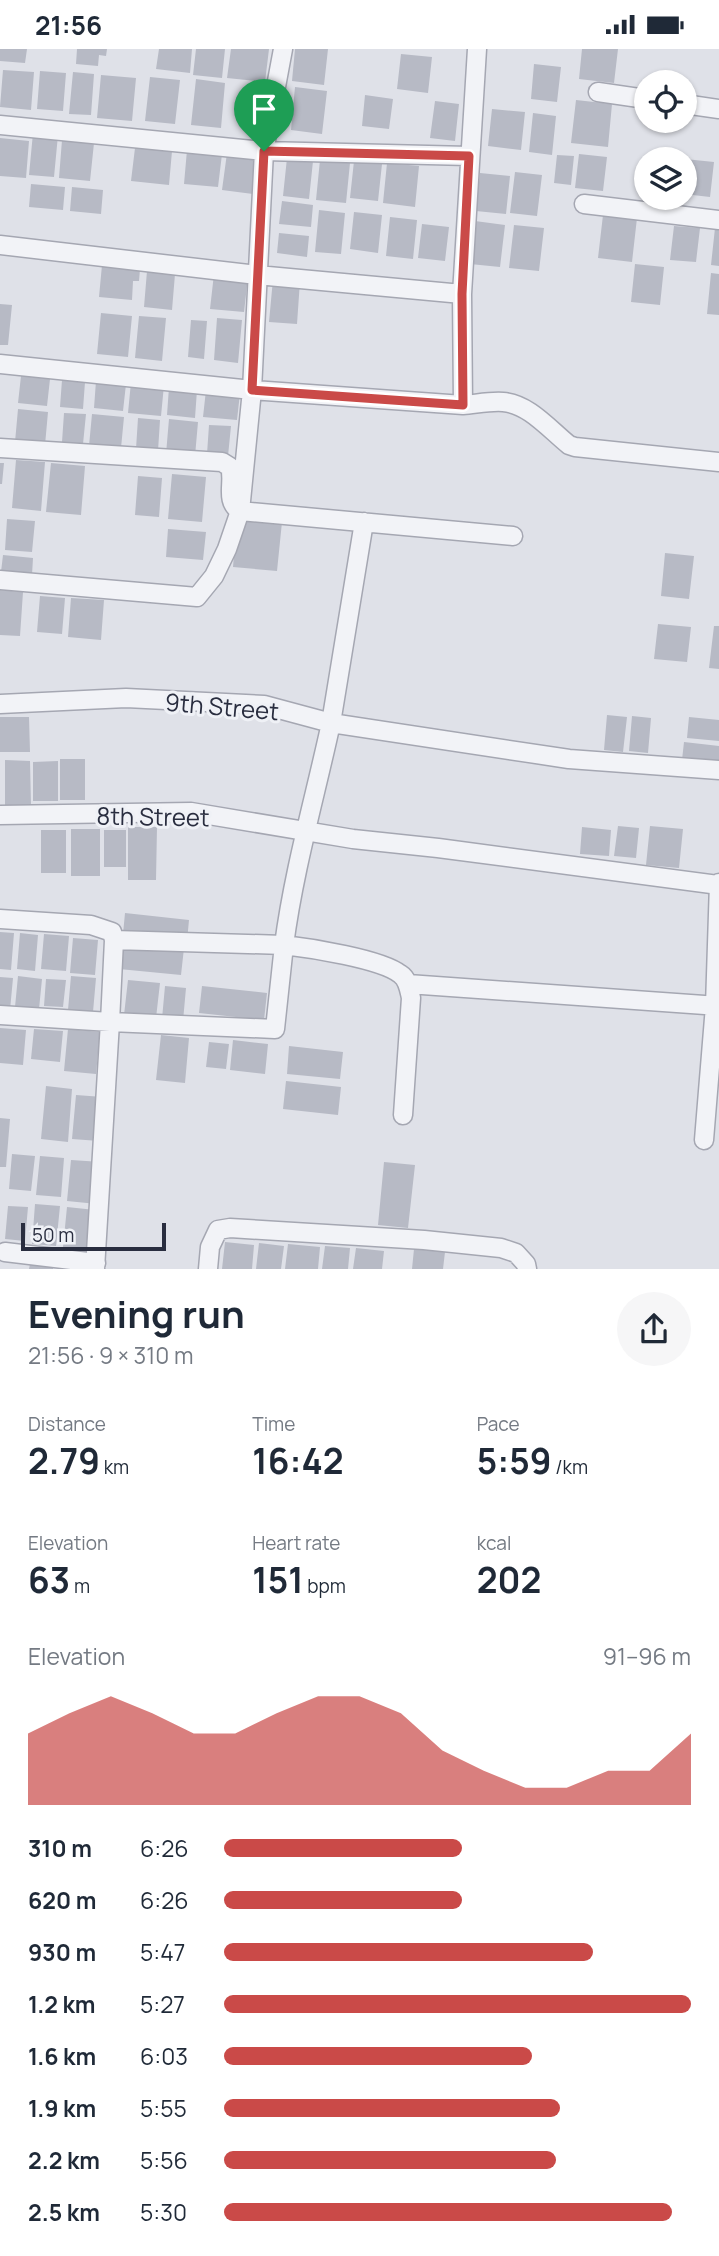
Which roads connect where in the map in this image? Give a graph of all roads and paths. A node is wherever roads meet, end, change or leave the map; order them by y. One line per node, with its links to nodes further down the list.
1 (283, 49): 8 (street)
2 (477, 49): 9 (street)
3 (598, 92): 4 (street)
4 (634, 97)
5 (697, 106): 6 (street)
6 (719, 109)
7 (0, 125): 8 (street)
8 (264, 151): 9 (street); 13 (street)
9 (469, 156): 14 (street)
10 (584, 204): 11 (street)
11 (719, 219)
12 (0, 245): 13 (street)
13 (257, 275): 14 (street); 16 (street)
14 (462, 294): 17 (street)
15 (0, 364): 16 (street)
16 (252, 390): 17 (street); 20 (street)
17 (463, 405): 19 (street)
18 (0, 448): 20 (street)
19 (719, 462)
20 (240, 511): 21 (street); 23 (street)
21 (364, 521): 22 (street); 25 (street)
22 (513, 536)
23 (0, 580)
24 (0, 704): 25 (street, 9th Street)
25 (331, 723): 26 (street, 9th Street); 28 (street)
26 (719, 770)
27 (0, 815): 28 (street, 8th Street)
28 (304, 832): 29 (street, 8th Street); 32 (street)
29 (719, 885): 34 (street)
30 (0, 919): 31 (street)
31 (114, 940): 32 (street); 36 (street)
32 (284, 944): 33 (street); 36 (street)
33 (408, 984): 34 (street); 37 (street)
34 (717, 1006): 38 (street)
35 (0, 1015): 36 (street)
36 (110, 1022): 40 (street)
37 (403, 1115)
38 (704, 1140)
39 (5, 1252): 40 (street)
40 (95, 1266)
41 (208, 1269): 42 (street)
42 (527, 1269)

